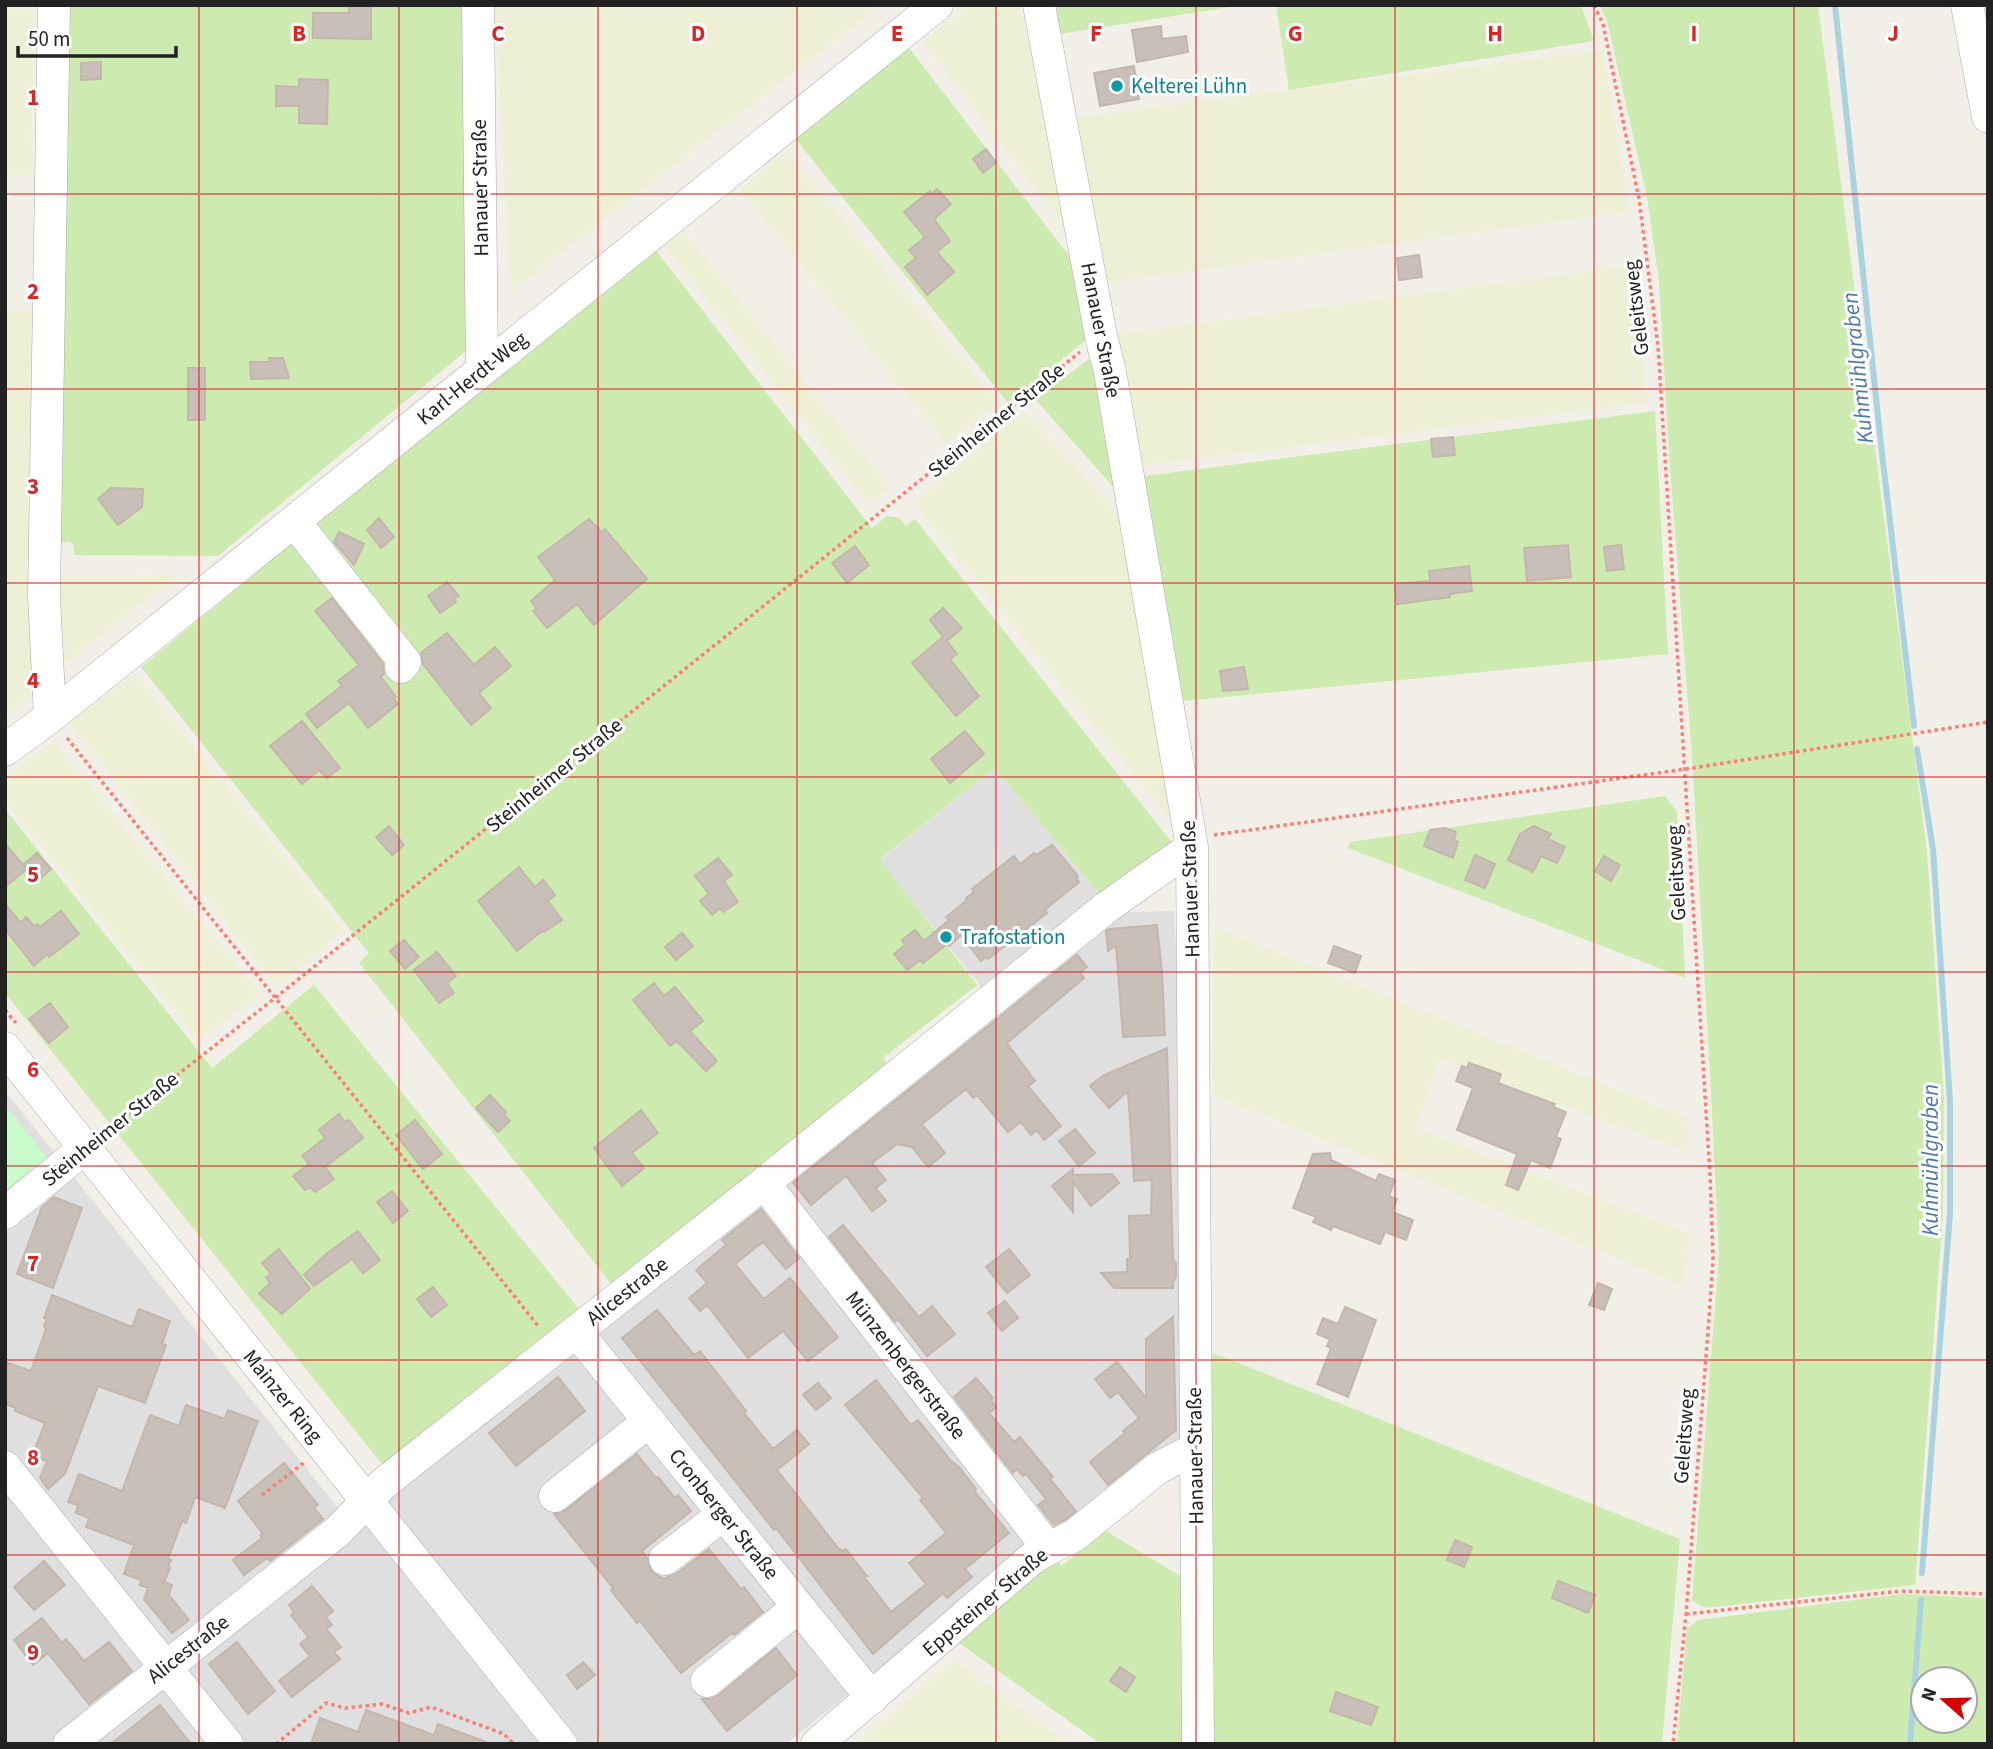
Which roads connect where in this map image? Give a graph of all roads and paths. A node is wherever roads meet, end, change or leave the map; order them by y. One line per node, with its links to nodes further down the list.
1 (54, 5): 12 (street)
2 (478, 5): 9 (street, Hanauer Straße)
3 (937, 5): 9 (street, Karl-Herdt-Weg)
4 (1039, 5): 8 (street, Hanauer Straße)
5 (1594, 5): 15 (path, Geleitsweg)
6 (1967, 5): 7 (street)
7 (1988, 117)
8 (1101, 336): 16 (street, Hanauer Straße); 17 (path, Steinheimer Straße)
9 (481, 370): 10 (street, Karl-Herdt-Weg)
10 (295, 521): 11 (street); 12 (street, Karl-Herdt-Weg)
11 (401, 667)
12 (50, 717): 14 (street, Karl-Herdt-Weg); 17 (path)
13 (1988, 722): 15 (path)
14 (5, 750)
15 (1686, 769): 16 (path); 35 (path, Geleitsweg)
16 (1192, 847): 20 (street, Alicestraße); 24 (street, Hanauer Straße)
17 (275, 998): 19 (path, Steinheimer Straße); 22 (path)
18 (5, 1048): 19 (street, Mainzer Ring)
19 (85, 1148): 21 (street, Steinheimer Straße); 29 (street, Mainzer Ring)
20 (764, 1183): 22 (street, Alicestraße); 31 (street, Münzenbergerstraße)
21 (5, 1213)
22 (566, 1340): 23 (street, Cronberger Straße); 29 (street, Alicestraße)
23 (649, 1421): 28 (street); 30 (street, Cronberger Straße)
24 (1195, 1449): 31 (street, Eppsteiner Straße); 45 (street, Hanauer Straße)
25 (306, 1462): 27 (path)
26 (5, 1467): 36 (street)
27 (262, 1495)
28 (555, 1496)
29 (368, 1501): 36 (street, Alicestraße); 43 (street, Mainzer Ring)
30 (724, 1514): 32 (street); 34 (street, Cronberger Straße)
31 (1048, 1548): 38 (street, Eppsteiner Straße)
32 (665, 1559)
33 (1988, 1594): 35 (path)
34 (798, 1607): 37 (street); 38 (street, Cronberger Straße)
35 (1686, 1614): 46 (path, Geleitsweg)
36 (166, 1667): 39 (street, Alicestraße); 40 (street)
37 (707, 1681)
38 (872, 1698): 44 (street, Eppsteiner Straße)
39 (69, 1744)
40 (227, 1744)
41 (276, 1744): 42 (path)
42 (514, 1744)
43 (561, 1744)
44 (817, 1744)
45 (1198, 1744)
46 (1673, 1744)

